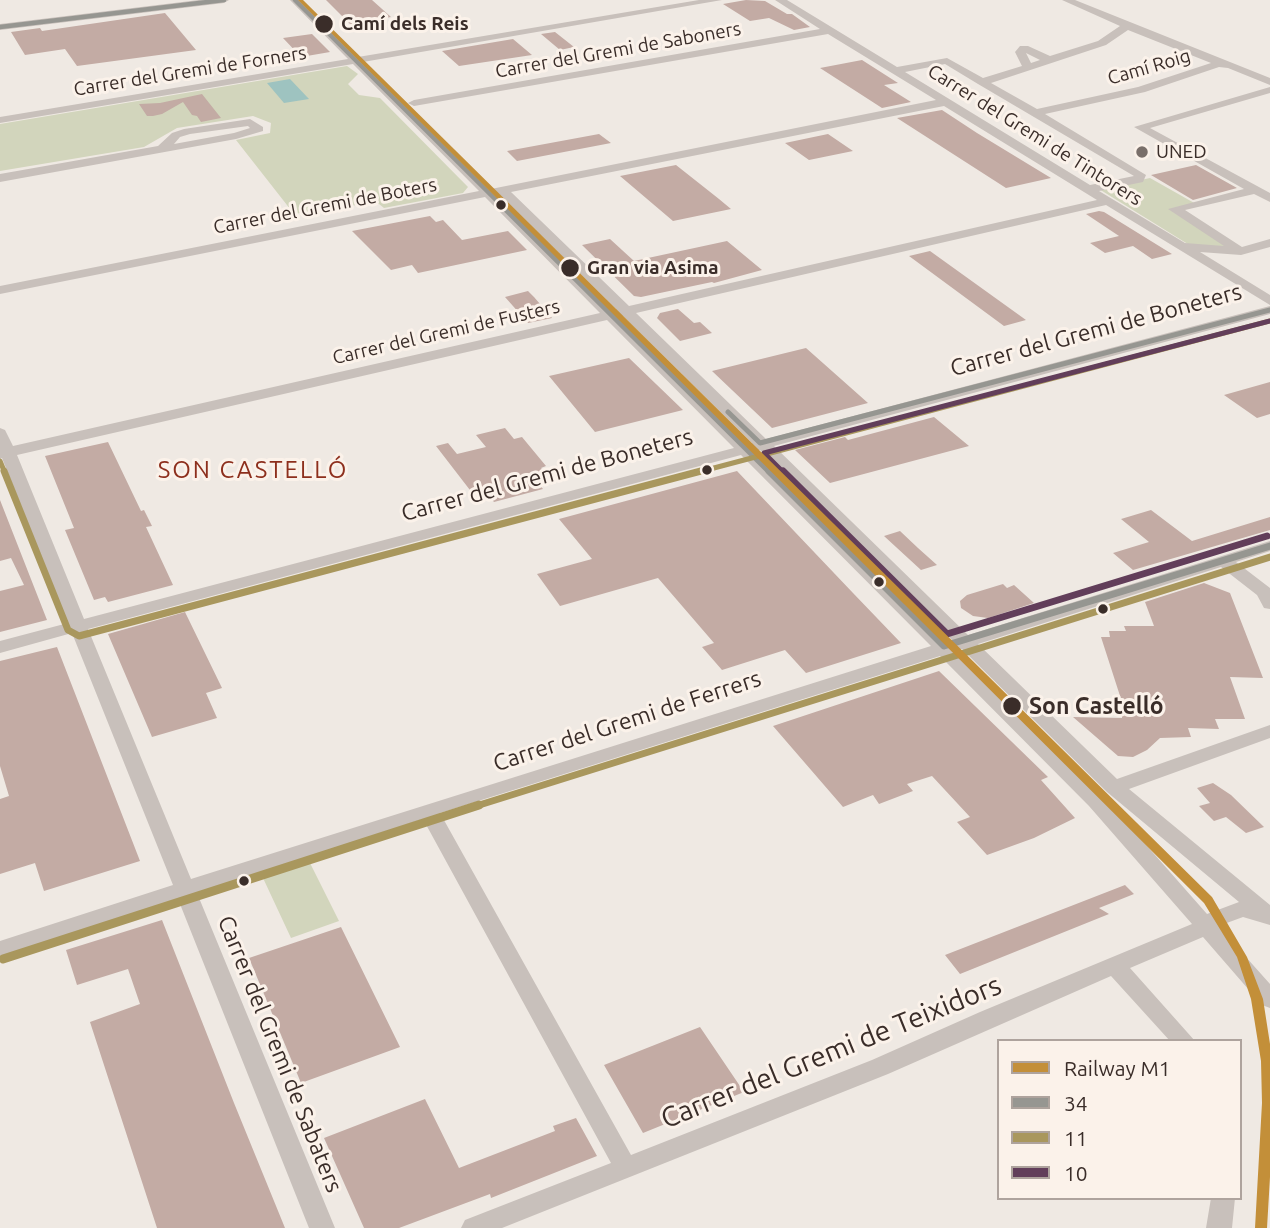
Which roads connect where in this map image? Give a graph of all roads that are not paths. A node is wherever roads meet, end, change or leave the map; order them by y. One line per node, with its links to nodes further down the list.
1 (131, 0): 10 (street)
2 (139, 0): 9 (street)
3 (224, 0): 9 (street)
4 (295, 0): 13 (street)
5 (309, 0): 13 (street)
6 (717, 0): 13 (street, Carrer del Gremi de Forners)
7 (779, 0): 12 (street, Carrer del Gremi de Tintorers)
8 (1067, 0): 11 (street)
9 (146, 10): 10 (street)
10 (4, 25)
11 (1127, 26): 14 (street); 15 (street)
12 (828, 30): 17 (street, Carrer del Gremi de Tintorers); 22 (street, Carrer del Gremi de Saboners)
13 (362, 60): 22 (street); 24 (street, Carrer del Gremi de Forners); 29 (street)
14 (1049, 60): 16 (street); 16 (street)
15 (1223, 64): 19 (street, Camí Roig); 23 (street, Camí Roig)
16 (1028, 67): 18 (street)
17 (895, 71): 18 (street); 21 (street, Carrer del Gremi de Tintorers)
18 (982, 82): 23 (street)
19 (1270, 82)
20 (1270, 90): 28 (street)
21 (945, 102): 27 (street, Carrer del Gremi de Tintorers); 29 (street, Carrer del Gremi de Boters)
22 (414, 103): 29 (street)
23 (1035, 113): 27 (street)
24 (0, 120)
25 (162, 149): 25 (street); 26 (street)
26 (0, 178)
27 (1086, 190): 31 (street, Carrer del Gremi de Tintorers)
28 (1255, 190): 30 (street); 34 (street)
29 (496, 192): 35 (street, Carrer del Gremi de Boters); 37 (street); 39 (street)
30 (1270, 198)
31 (1105, 202): 33 (street, Carrer del Gremi de Tintorers); 37 (street, Carrer del Gremi de Fusters)
32 (1270, 243): 34 (street)
33 (1180, 247): 34 (street); 36 (street, Carrer del Gremi de Tintorers)
34 (1241, 251)
35 (0, 290)
36 (1270, 301)
37 (627, 310): 39 (street, Carrer del Gremi de Fusters); 41 (street)
38 (1270, 310): 41 (street, Carrer del Gremi de Boneters)
39 (609, 314): 41 (street); 42 (street, Carrer del Gremi de Fusters)
40 (0, 433): 42 (street, Carrer del Gremi de Sabaters)
41 (752, 446): 46 (street, Carrer del Gremi de Boneters); 47 (street)
42 (4, 453): 46 (street, Carrer del Gremi de Sabaters)
43 (1270, 545): 44 (street, Carrer del Gremi de Ferrers)
44 (1224, 561): 45 (street); 47 (street, Carrer del Gremi de Ferrers)
45 (1270, 604)
46 (78, 626): 48 (street, Carrer del Gremi de Boneters); 52 (street, Carrer del Gremi de Sabaters)
47 (953, 644): 50 (street); 51 (street, Carrer del Gremi de Ferrers); 54 (street)
48 (0, 647)
49 (1270, 732): 50 (street)
50 (1114, 787): 53 (street)
51 (428, 810): 52 (street, Carrer del Gremi de Ferrers); 59 (street)
52 (185, 890): 55 (street, Carrer del Gremi de Ferrers); 61 (street, Carrer del Gremi de Sabaters)
53 (1269, 916): 54 (street, Carrer del Gremi de Teixidors)
54 (1209, 926): 56 (street, Carrer del Gremi de Teixidors); 57 (street)
55 (0, 949)
56 (1116, 967): 58 (street); 59 (street, Carrer del Gremi de Teixidors)
57 (1270, 999)
58 (1182, 1039)
59 (626, 1168): 62 (street, Carrer del Gremi de Teixidors)
60 (1223, 1200): 63 (street)
61 (322, 1228)
62 (474, 1228)
63 (1219, 1228)

